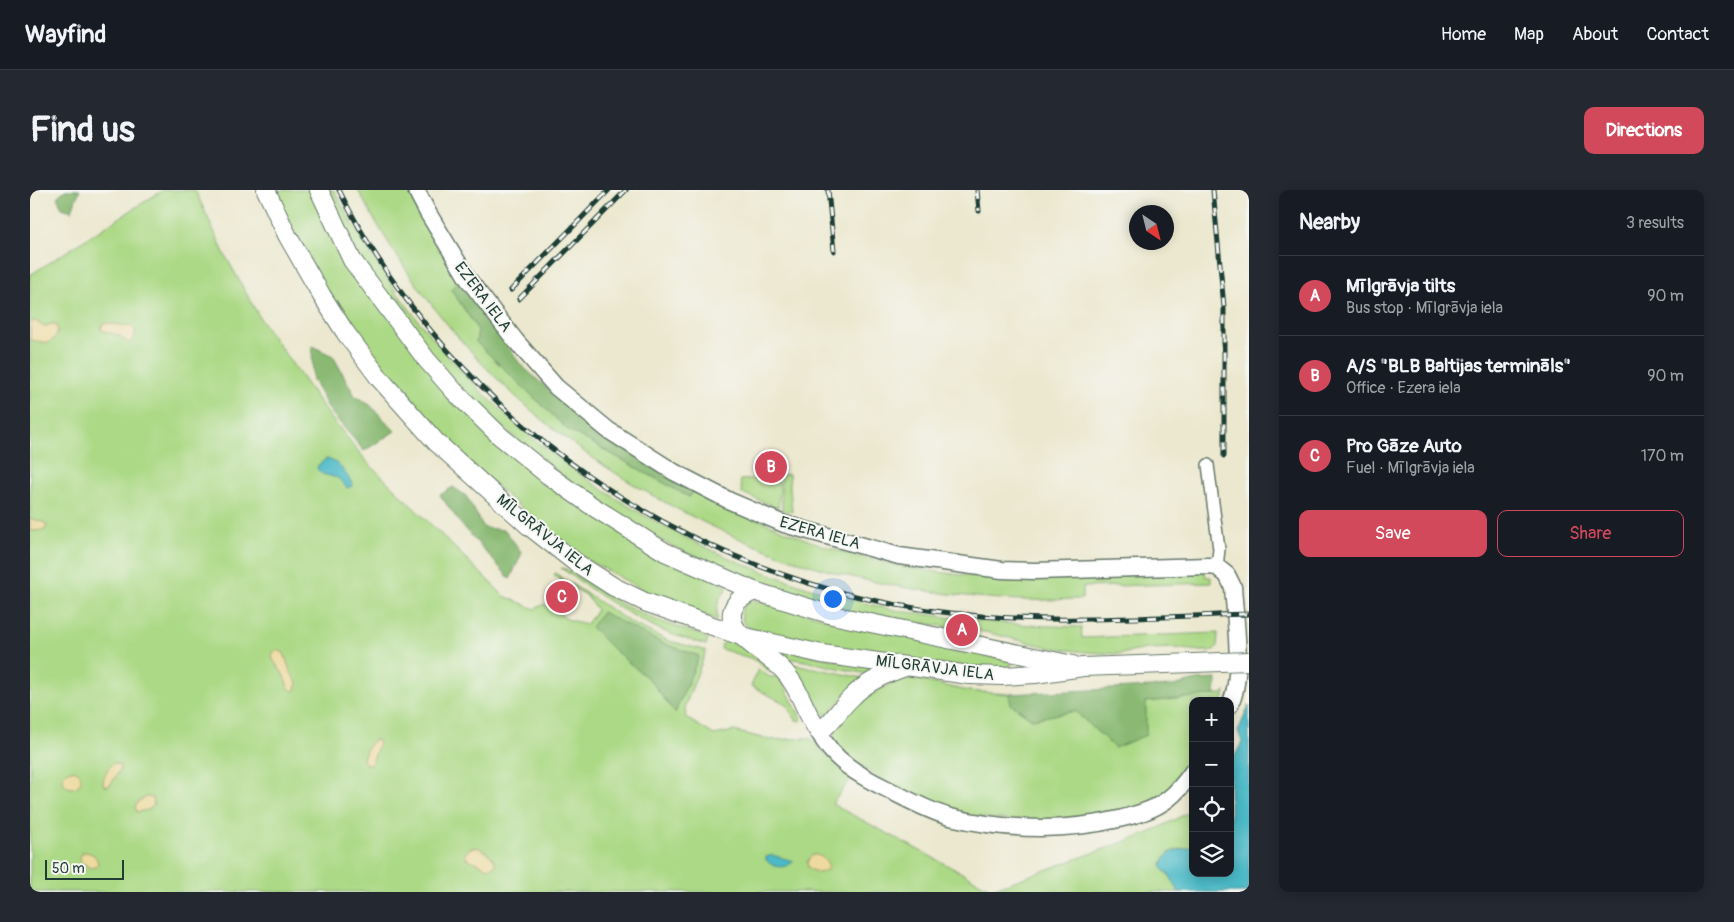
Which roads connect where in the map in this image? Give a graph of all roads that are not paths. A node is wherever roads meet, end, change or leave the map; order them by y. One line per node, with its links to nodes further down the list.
1 (266, 190): 7 (main road, MĪLGRĀVJA IELA)
2 (319, 190): 6 (main road, MĪLGRĀVJA IELA)
3 (416, 190): 5 (street, EZERA IELA)
4 (1208, 465): 5 (street)
5 (1217, 567): 11 (street)
6 (754, 591): 7 (main road); 10 (main road, MĪLGRĀVJA IELA)
7 (741, 636): 9 (main road, MĪLGRĀVJA IELA); 12 (main road)
8 (1249, 661): 10 (main road, MĪLGRĀVJA IELA, bridge)
9 (907, 666): 10 (main road, MĪLGRĀVJA IELA); 12 (main road)
10 (1083, 667)
11 (1234, 697)
12 (819, 732): 13 (street)
13 (1189, 777)

